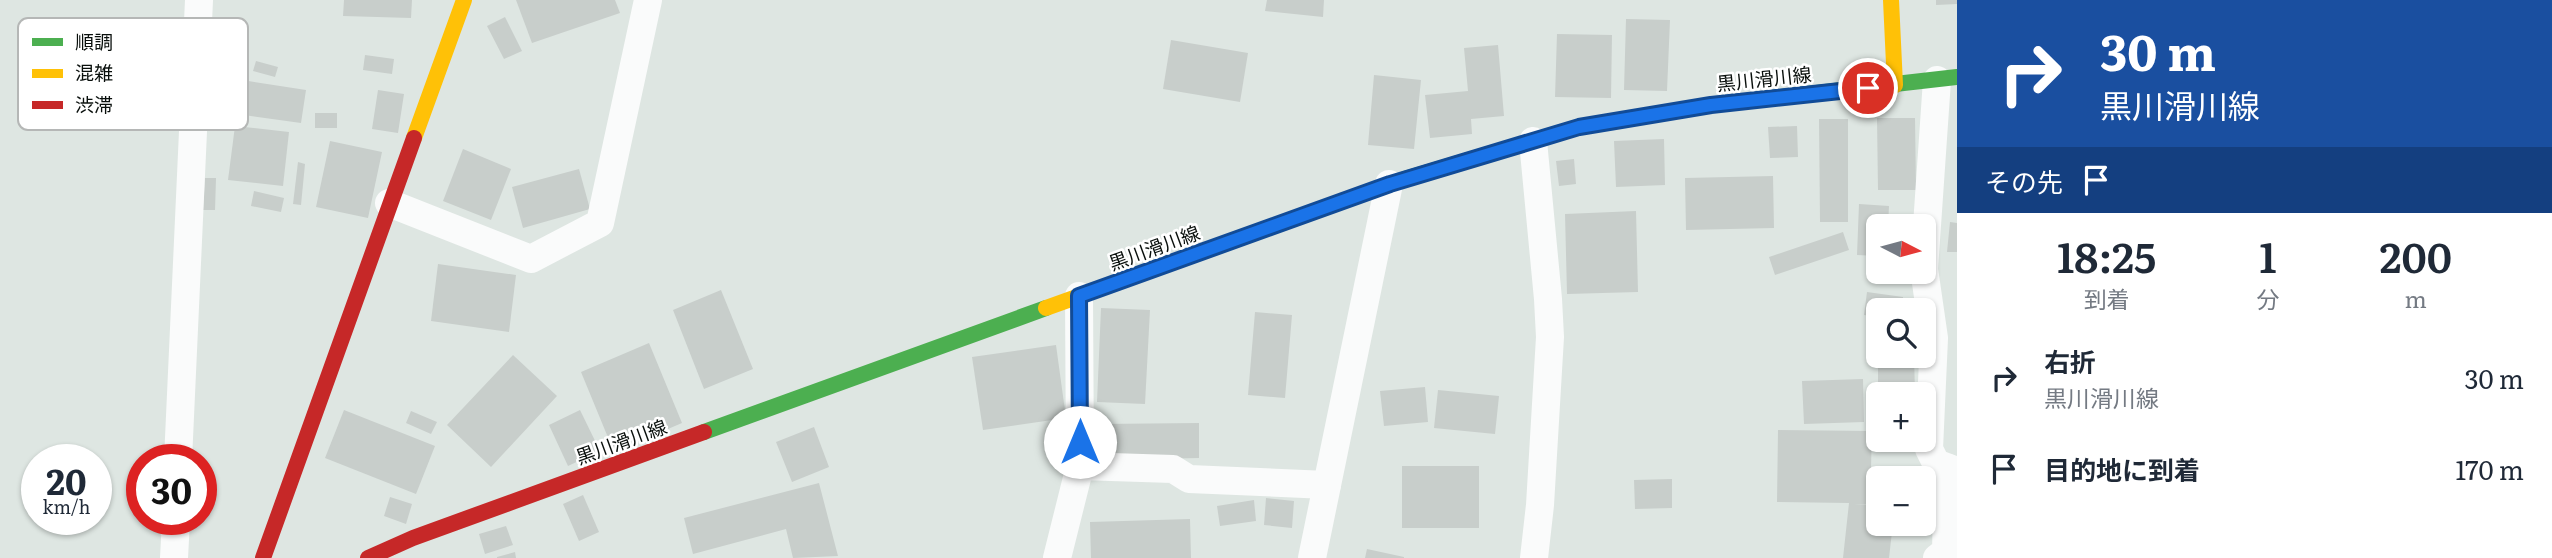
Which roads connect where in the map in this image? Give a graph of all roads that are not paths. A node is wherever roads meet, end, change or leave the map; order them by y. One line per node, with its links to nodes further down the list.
1 (199, 0): 5 (street)
2 (464, 0): 11 (main road)
3 (648, 0): 11 (street)
4 (1891, 0): 7 (main road)
5 (198, 18)
6 (1947, 78): 7 (main road, 黒川滑川線); 15 (street)
7 (1895, 85): 9 (main road, 黒川滑川線)
8 (193, 130): 13 (street)
9 (1533, 141): 10 (main road, 黒川滑川線); 23 (street)
10 (1390, 184): 12 (main road, 黒川滑川線); 16 (street)
11 (389, 203): 19 (main road)
12 (1079, 296): 14 (street); 20 (main road, 黒川滑川線)
13 (179, 444)
14 (1080, 466): 16 (street); 21 (street)
15 (1952, 470): 24 (street)
16 (1327, 485): 22 (street)
17 (175, 535): 18 (street)
18 (174, 558)
19 (263, 558)
20 (368, 558)
21 (1057, 558)
22 (1312, 558)
23 (1534, 558)
24 (1937, 558)

